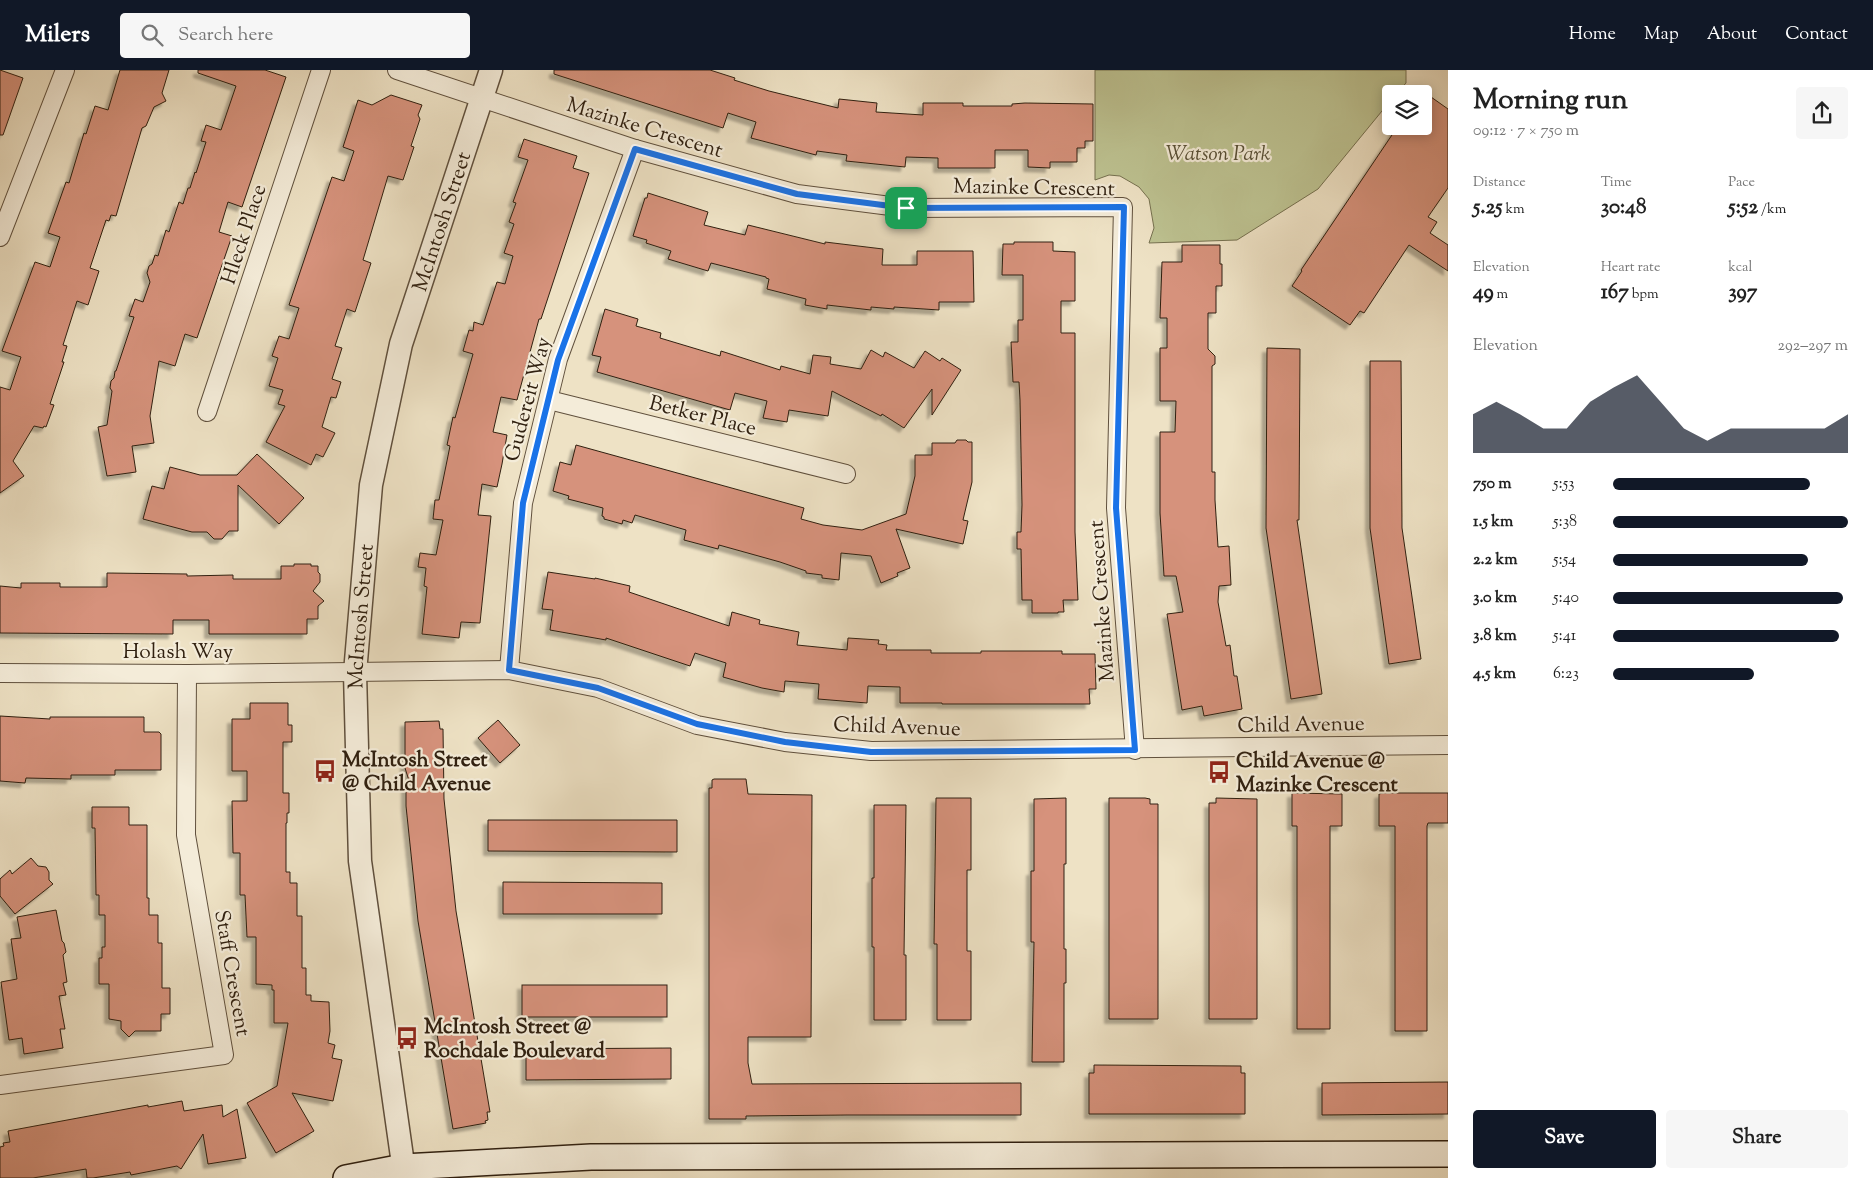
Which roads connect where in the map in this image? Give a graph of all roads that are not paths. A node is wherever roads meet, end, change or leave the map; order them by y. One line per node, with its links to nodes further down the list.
1 (66, 70): 7 (street)
2 (321, 70): 9 (street, Hleck Place)
3 (396, 70): 5 (street, Mazinke Crescent)
4 (491, 70): 5 (street, McIntosh Street)
5 (481, 98): 6 (street, Mazinke Crescent); 13 (street, McIntosh Street)
6 (635, 149): 8 (street, Gudereit Way); 16 (street, Mazinke Crescent)
7 (0, 237)
8 (549, 400): 10 (street, Betker Place); 11 (street, Gudereit Way)
9 (207, 412)
10 (846, 474)
11 (509, 670): 13 (street, Child Avenue); 16 (street, Child Avenue)
12 (0, 673): 14 (street, Holash Way)
13 (355, 673): 14 (street, Holash Way); 19 (street, McIntosh Street)
14 (187, 674): 17 (street, Staff Crescent)
15 (1448, 745): 16 (street, Child Avenue)
16 (1135, 750)
17 (0, 1085)
18 (1448, 1154): 19 (main road)
19 (404, 1173): 20 (main road)
20 (346, 1178)

